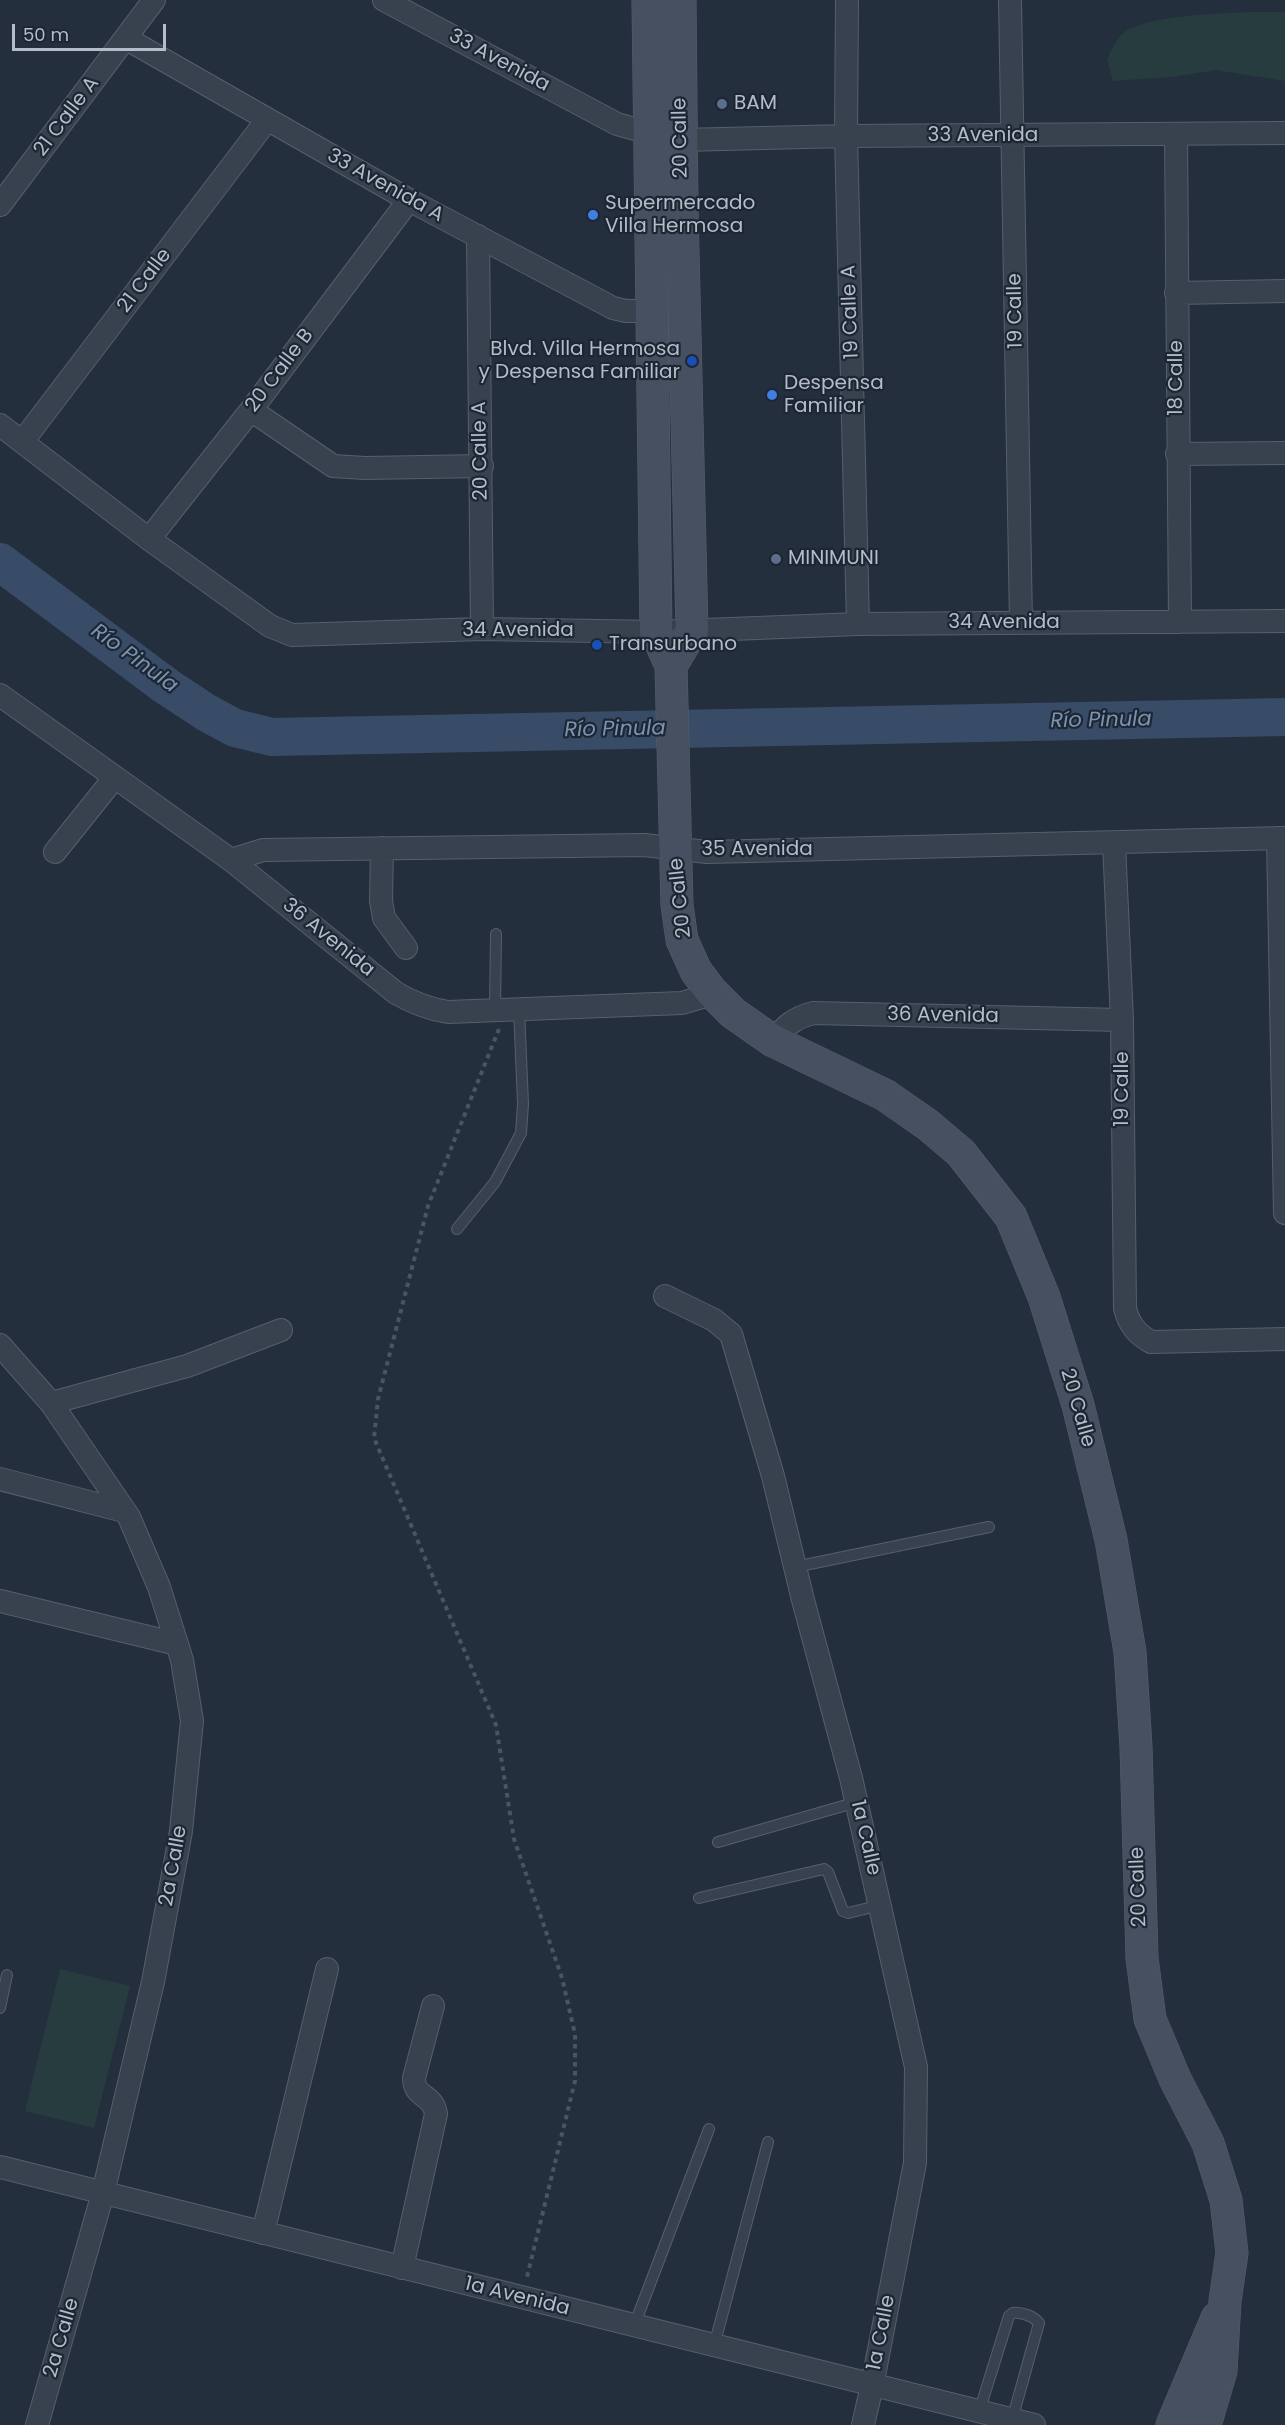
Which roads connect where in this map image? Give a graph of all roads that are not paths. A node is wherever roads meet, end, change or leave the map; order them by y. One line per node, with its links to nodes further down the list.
1 (154, 0): 7 (street, 21 Calle A)
2 (384, 0): 9 (street, 33 Avenida)
3 (648, 0): 9 (main road, 20 Calle)
4 (680, 0): 14 (main road, 20 Calle)
5 (847, 0): 12 (street, 19 Calle A)
6 (1010, 0): 13 (street, 19 Calle)
7 (127, 39): 8 (street, 33 Avenida A); 16 (street, 21 Calle A)
8 (267, 120): 15 (street, 33 Avenida A); 24 (street, 21 Calle)
9 (649, 133): 17 (main road); 21 (main road, 20 Calle)
10 (1285, 133): 11 (street, 33 Avenida)
11 (1176, 134): 13 (street, 33 Avenida); 20 (street, 18 Calle)
12 (846, 136): 13 (street, 33 Avenida); 14 (street, 33 Avenida); 32 (street, 19 Calle A)
13 (1011, 136): 31 (street, 19 Calle)
14 (681, 140): 17 (main road, 20 Calle)
15 (409, 200): 18 (street, 33 Avenida A); 22 (street, 20 Calle B)
16 (0, 205)
17 (682, 210): 34 (main road, 20 Calle)
18 (478, 236): 21 (street, 33 Avenida A); 27 (street, 20 Calle A)
19 (1285, 291): 20 (street)
20 (1176, 293): 26 (street, 18 Calle)
21 (652, 311): 35 (main road, 20 Calle)
22 (251, 410): 27 (street); 28 (street, 20 Calle B)
23 (0, 425): 24 (street, 34 Avenida)
24 (22, 442): 28 (street, 34 Avenida)
25 (1285, 453): 26 (street)
26 (1177, 454): 30 (street, 18 Calle)
27 (482, 466): 33 (street, 20 Calle A)
28 (149, 539): 33 (street, 34 Avenida)
29 (1285, 621): 30 (street, 34 Avenida)
30 (1180, 622): 31 (street, 34 Avenida)
31 (1021, 623): 32 (street, 34 Avenida)
32 (858, 624): 34 (street, 34 Avenida)
33 (482, 629): 35 (street, 34 Avenida)
34 (692, 631): 35 (street, 34 Avenida); 36 (main road)
35 (656, 632): 36 (main road, 20 Calle)
36 (672, 679): 42 (main road, 20 Calle)
37 (0, 695): 38 (street, 36 Avenida)
38 (115, 777): 43 (street); 44 (street, 36 Avenida)
39 (1281, 838): 40 (street, 35 Avenida); 51 (street)
40 (1114, 843): 42 (street, 35 Avenida); 49 (street, 19 Calle)
41 (382, 848): 42 (street, 35 Avenida); 44 (street, 35 Avenida); 46 (street)
42 (676, 848): 47 (main road, 20 Calle)
43 (55, 852)
44 (231, 860): 48 (street, 36 Avenida)
45 (496, 934): 48 (lane)
46 (406, 948)
47 (711, 991): 48 (street, 36 Avenida); 50 (main road, 20 Calle)
48 (507, 1009): 52 (lane)
49 (1122, 1020): 50 (street, 36 Avenida); 55 (street, 19 Calle)
50 (773, 1041): 78 (main road, 20 Calle)
51 (1285, 1213)
52 (456, 1229)
53 (665, 1296): 61 (street, 1a Calle)
54 (281, 1330): 57 (street)
55 (1285, 1339)
56 (0, 1345): 57 (street, 2a Calle)
57 (51, 1403): 59 (street, 2a Calle)
58 (0, 1479): 59 (street)
59 (124, 1511): 63 (street, 2a Calle)
60 (989, 1527): 61 (lane)
61 (795, 1568): 64 (street, 1a Calle)
62 (0, 1602): 63 (street)
63 (177, 1644): 75 (street, 2a Calle)
64 (856, 1802): 65 (lane); 67 (street, 1a Calle)
65 (718, 1842)
66 (699, 1898): 67 (lane)
67 (881, 1905): 81 (street, 1a Calle)
68 (327, 1969): 76 (street)
69 (7, 1975): 71 (lane)
70 (433, 2006): 77 (street)
71 (0, 2008)
72 (710, 2129): 79 (lane)
73 (768, 2142): 80 (lane)
74 (0, 2167): 75 (street, 1a Avenida)
75 (102, 2193): 76 (street, 1a Avenida); 84 (street, 2a Calle)
76 (264, 2233): 77 (street, 1a Avenida)
77 (402, 2268): 79 (street, 1a Avenida)
78 (1225, 2301): 87 (main road, 20 Calle); 88 (main road, 20 Calle)
79 (634, 2326): 80 (street, 1a Avenida)
80 (714, 2346): 81 (street, 1a Avenida)
81 (872, 2385): 82 (street, 1a Avenida); 85 (street, 1a Calle)
82 (979, 2412): 83 (street, 1a Avenida); 83 (lane)
83 (1012, 2420): 86 (street, 1a Avenida)
84 (37, 2425)
85 (863, 2425)
86 (1034, 2425)
87 (1172, 2425)
88 (1205, 2425)

